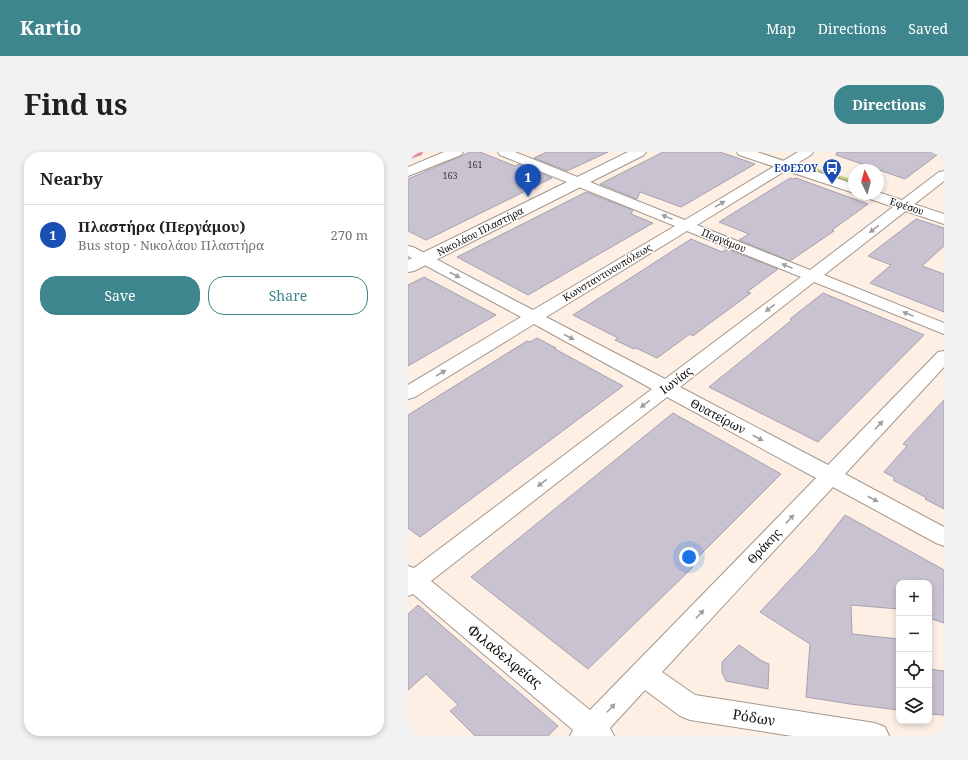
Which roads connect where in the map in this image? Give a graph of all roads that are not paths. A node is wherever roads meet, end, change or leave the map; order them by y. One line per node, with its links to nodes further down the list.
1 (416, 152): 6 (highway)
2 (456, 152): 8 (street)
3 (504, 152): 11 (street, Περγάμου)
4 (639, 152): 11 (street, Νικολάου Πλαστήρα)
5 (744, 152): 7 (street)
6 (408, 155)
7 (791, 157): 9 (street); 12 (street); 18 (street, Κωνσταντινουπόλεως, one-way to 7)
8 (408, 172)
9 (848, 175)
10 (944, 175): 15 (street, Ιωνίας)
11 (578, 182): 18 (street, Περγάμου, one-way to 11); 20 (street, Νικολάου Πλαστήρα)
12 (848, 186)
13 (884, 188): 15 (street, Εφέσου)
14 (884, 197): 15 (street, Εφέσου)
15 (910, 201): 16 (street, Εφέσου); 17 (street, Εφέσου); 22 (street, Ιωνίας, one-way to 22)
16 (944, 206)
17 (944, 219)
18 (686, 225): 22 (street, Περγάμου, one-way to 18); 23 (street, Κωνσταντινουπόλεως)
19 (408, 250): 20 (street, Θυατείρων)
20 (424, 259): 21 (street, Νικολάου Πλαστήρα); 23 (street, Θυατείρων, one-way to 23)
21 (408, 267)
22 (813, 276): 24 (street, Περγάμου, one-way to 22); 26 (street, Ιωνίας, one-way to 26)
23 (533, 317): 26 (street, Θυατείρων, one-way to 26); 27 (street, Κωνσταντινουπόλεως, one-way to 23)
24 (944, 329)
25 (944, 356): 28 (street, Θράκης, one-way to 25)
26 (666, 388): 28 (street, Θυατείρων, one-way to 28); 30 (street, Ιωνίας, one-way to 30)
27 (408, 393)
28 (830, 476): 29 (street, Θυατείρων, one-way to 29); 31 (street, Θράκης, one-way to 28)
29 (944, 537)
30 (410, 581): 32 (street, Φιλαδελφείας)
31 (643, 674): 32 (street, Θράκης, one-way to 31); 33 (street, Ρόδων)
32 (592, 733)
33 (875, 736)

